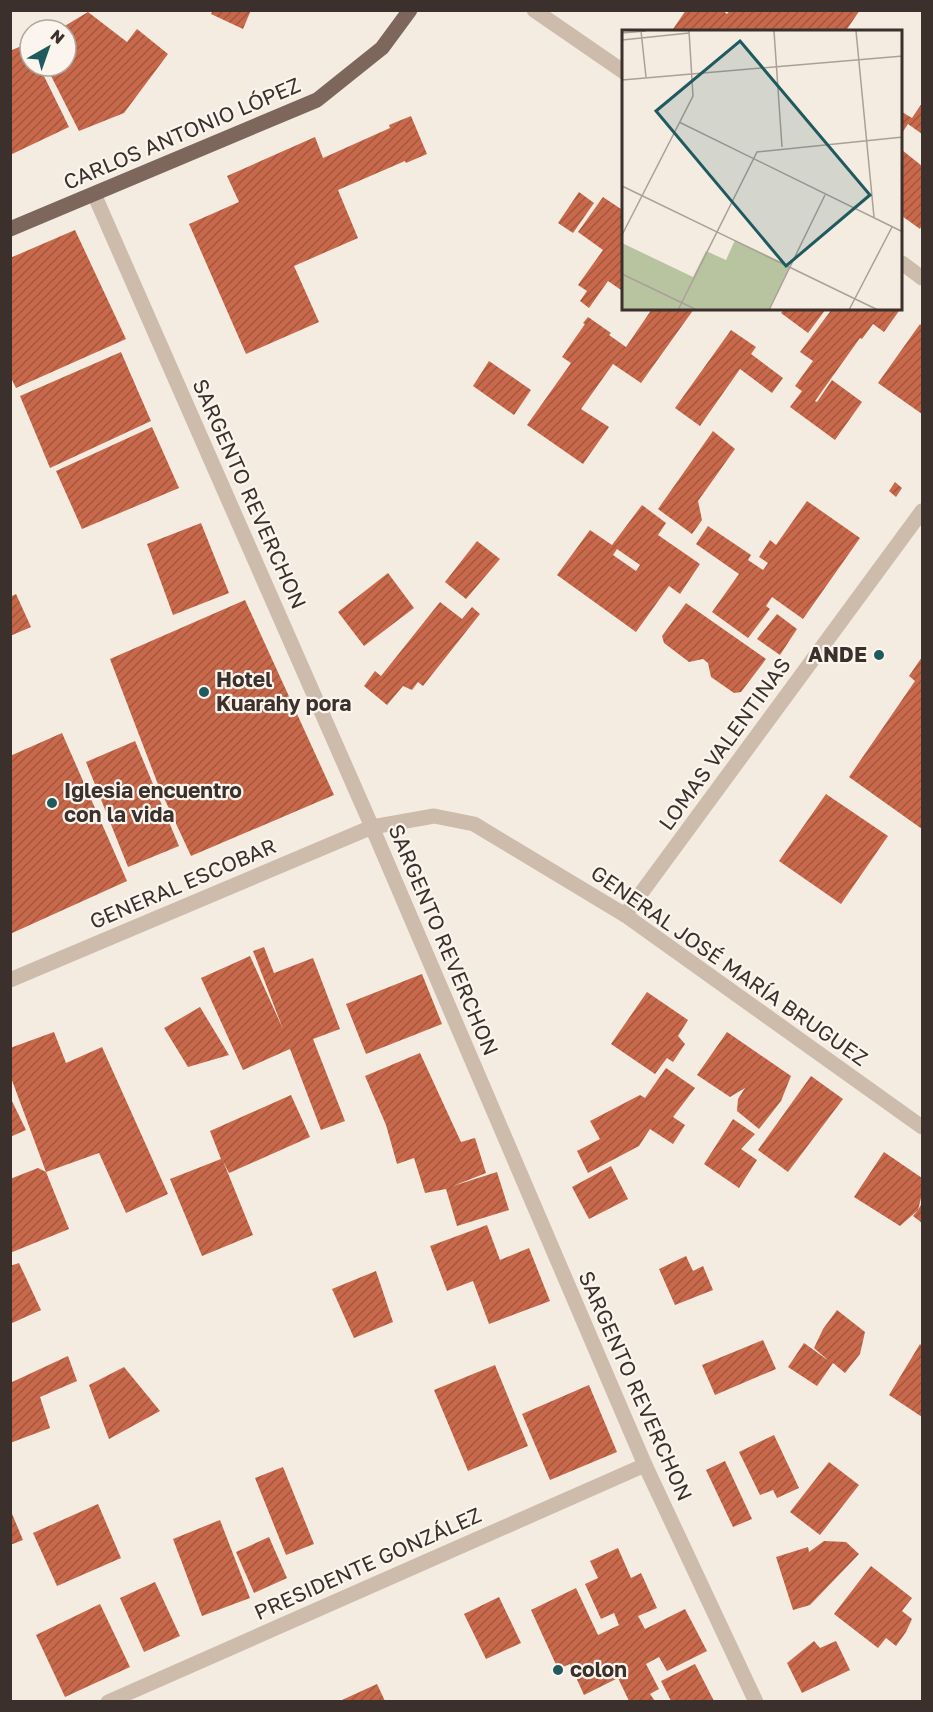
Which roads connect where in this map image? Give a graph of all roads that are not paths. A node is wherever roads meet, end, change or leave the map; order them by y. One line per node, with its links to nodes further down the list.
1 (410, 10): 4 (main road, CARLOS ANTONIO LÓPEZ)
2 (534, 10): 3 (street)
3 (622, 71)
4 (94, 194): 5 (main road, CARLOS ANTONIO LÓPEZ); 9 (street, SARGENTO REVERCHON)
5 (10, 229)
6 (903, 264): 7 (street)
7 (922, 278)
8 (922, 511): 10 (street, LOMAS VALENTINAS)
9 (372, 826): 10 (street, GENERAL JOSÉ MARÍA BRUGUEZ); 11 (street, GENERAL ESCOBAR); 13 (street, SARGENTO REVERCHON)
10 (625, 915): 12 (street, GENERAL JOSÉ MARÍA BRUGUEZ)
11 (10, 980)
12 (922, 1127)
13 (645, 1465): 14 (street, PRESIDENTE GONZÁLEZ); 15 (street, SARGENTO REVERCHON)
14 (108, 1701)
15 (756, 1701)

